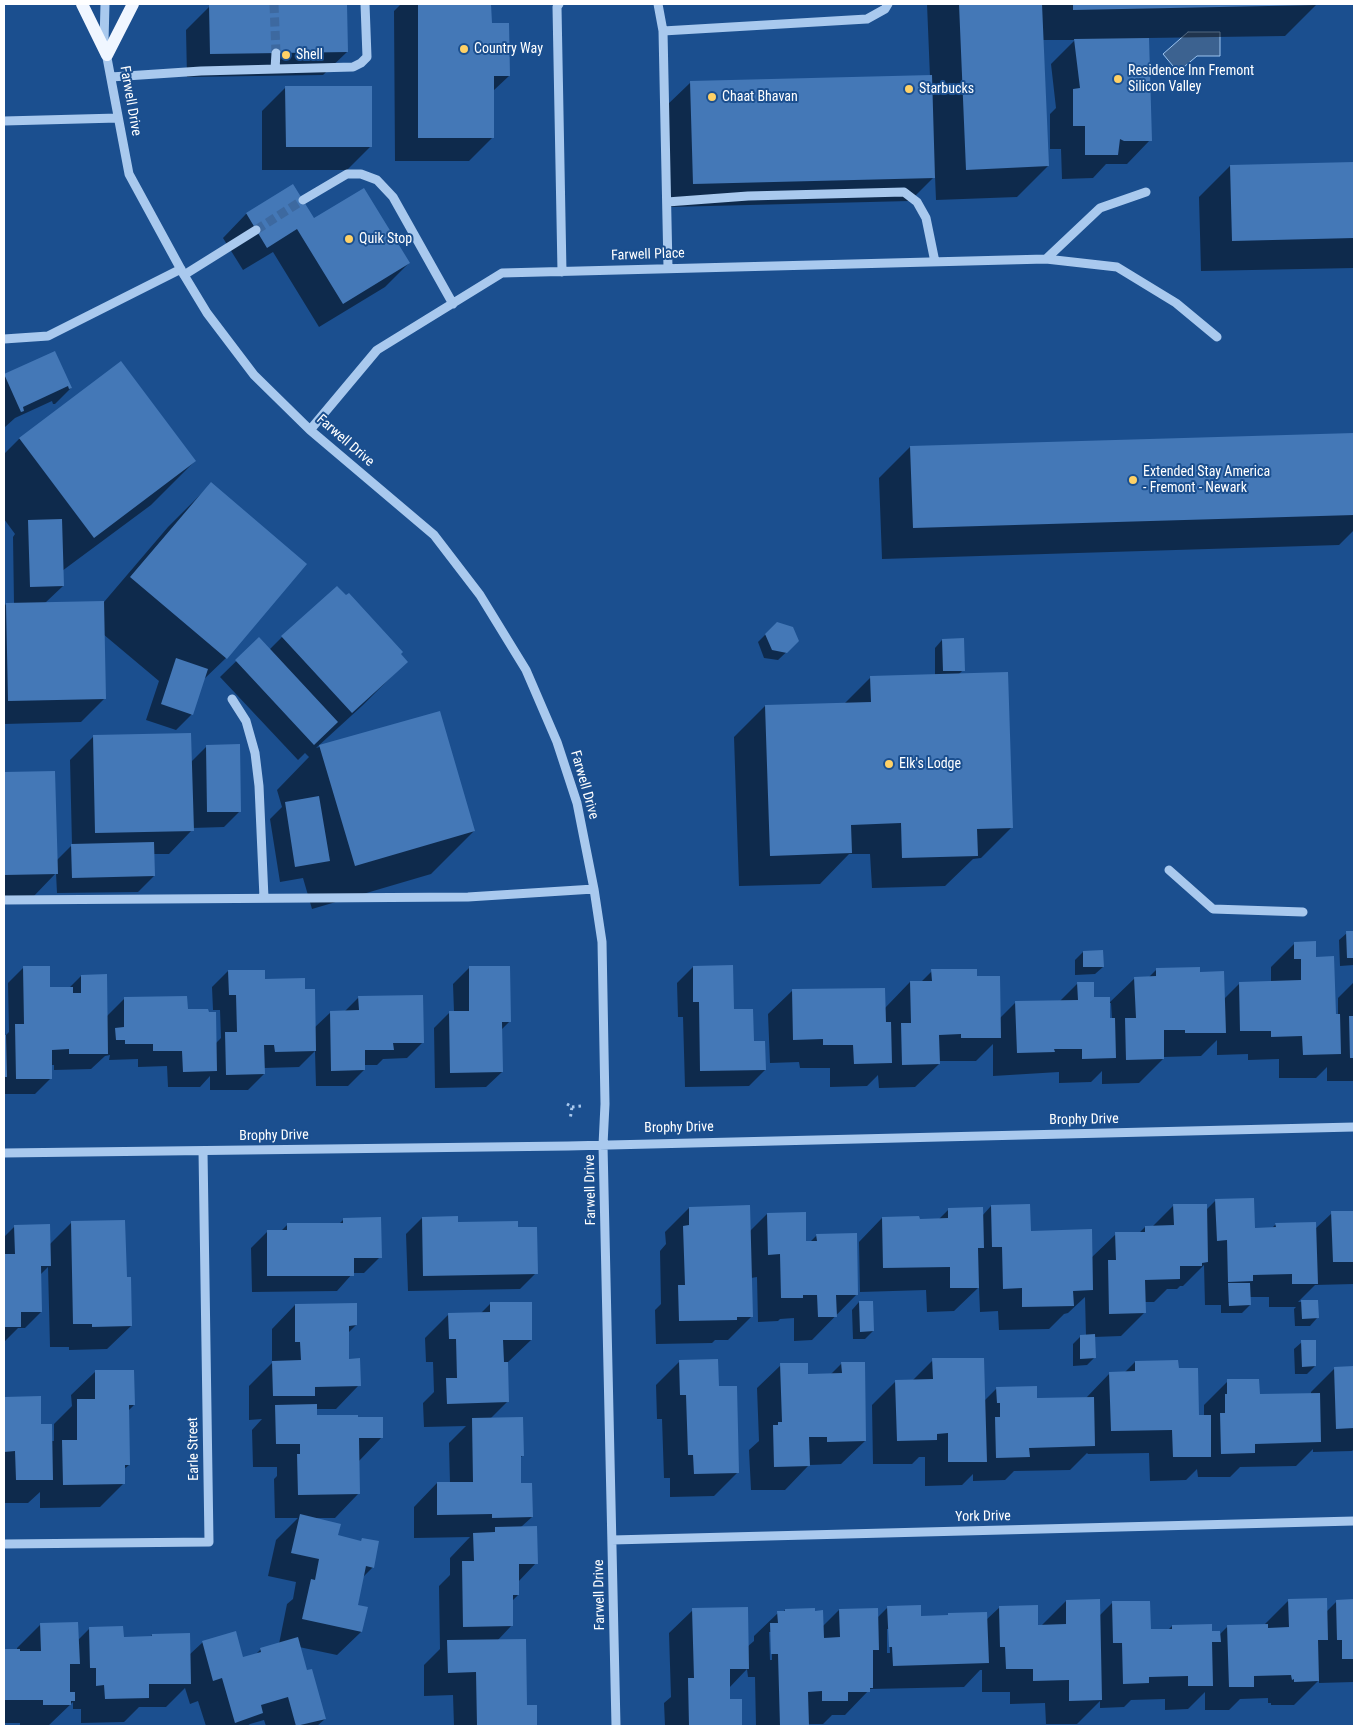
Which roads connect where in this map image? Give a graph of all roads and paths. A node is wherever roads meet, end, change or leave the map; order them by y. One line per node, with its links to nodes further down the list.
1 (82, 4): 10 (main road)
2 (104, 4): 10 (street, Farwell Drive)
3 (133, 4): 10 (main road)
4 (365, 4): 11 (street)
5 (559, 4): 23 (street)
6 (658, 4): 8 (street)
7 (888, 4): 8 (street)
8 (663, 31): 17 (street)
9 (276, 53): 11 (street)
10 (107, 55): 12 (street, Farwell Drive)
11 (275, 69): 12 (street)
12 (111, 78): 13 (street, Farwell Drive)
13 (118, 118): 14 (street); 22 (street, Farwell Drive)
14 (4, 121)
15 (1146, 192): 19 (street)
16 (303, 200): 24 (street)
17 (667, 202): 20 (street); 21 (street)
18 (256, 230): 22 (street)
19 (1046, 259): 20 (street, Farwell Place); 25 (street, Farwell Place)
20 (935, 262): 21 (street, Farwell Place)
21 (668, 268): 23 (street, Farwell Place)
22 (182, 272): 26 (street); 27 (street, Farwell Drive)
23 (562, 272): 24 (street, Farwell Place)
24 (453, 304): 27 (street, Farwell Place)
25 (1218, 337)
26 (4, 339)
27 (310, 430): 30 (street, Farwell Drive)
28 (232, 699): 31 (street)
29 (1169, 870): 33 (street)
30 (594, 889): 31 (street); 39 (street, Farwell Drive)
31 (264, 898): 32 (street)
32 (4, 900)
33 (1303, 912)
34 (567, 1104): 36 (path)
35 (582, 1106): 36 (path)
36 (572, 1107): 37 (path)
37 (570, 1120)
38 (1354, 1127): 39 (street, Brophy Drive)
39 (603, 1145): 40 (street, Brophy Drive); 43 (street, Farwell Drive)
40 (203, 1151): 41 (street, Brophy Drive); 44 (street, Earle Street)
41 (4, 1153)
42 (1354, 1521): 43 (street, York Drive)
43 (612, 1540): 45 (street, Farwell Drive)
44 (4, 1544)
45 (616, 1726)

